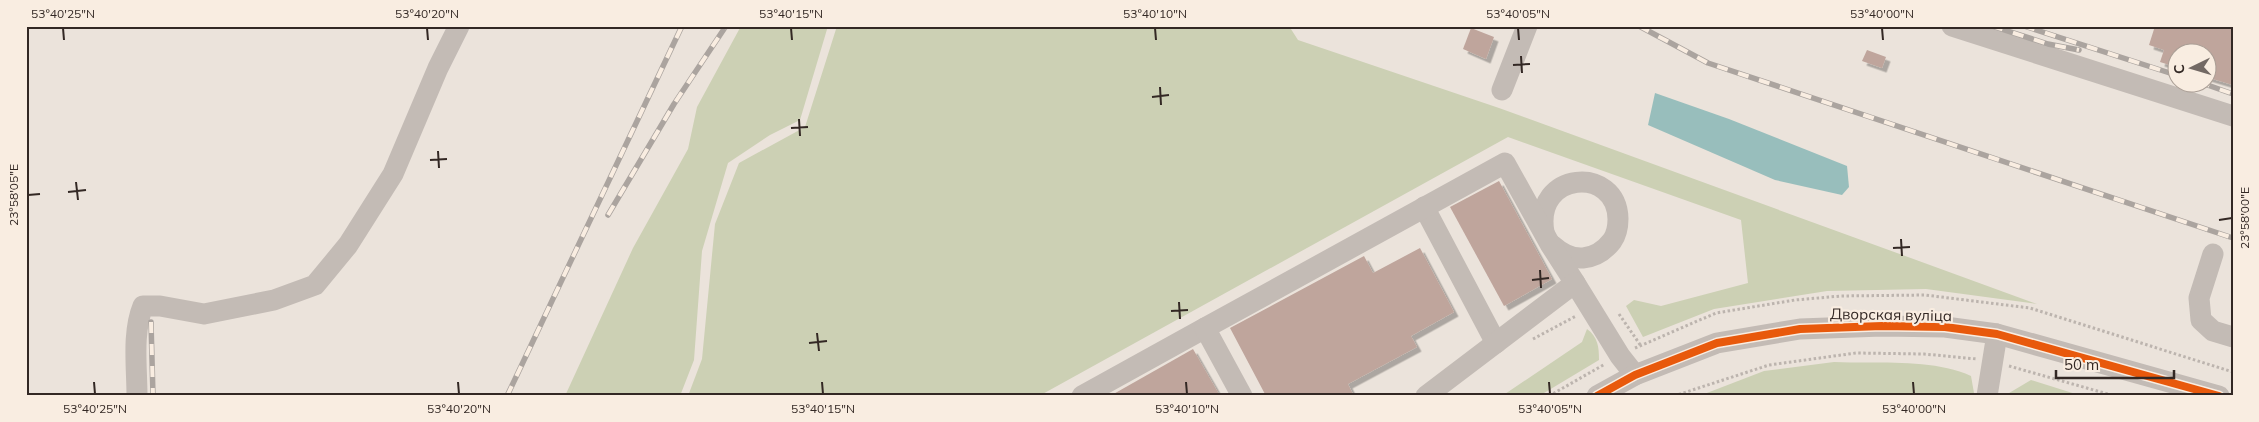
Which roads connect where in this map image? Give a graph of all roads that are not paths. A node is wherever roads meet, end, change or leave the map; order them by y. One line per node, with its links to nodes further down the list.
1 (459, 26): 16 (street)
2 (1527, 26): 4 (street)
3 (1952, 26): 5 (street)
4 (1502, 90)
5 (2233, 116)
6 (1424, 207): 7 (street); 11 (street); 14 (street)
7 (1547, 238): 9 (street); 9 (street); 10 (street)
8 (2213, 254): 13 (street)
9 (1583, 258): 10 (street)
10 (1575, 283): 14 (street); 15 (street)
11 (1205, 328): 17 (street); 18 (street)
12 (1997, 334): 15 (street, Дворская вуліца); 21 (street); 22 (street, Дворская вуліца)
13 (2233, 337)
14 (1496, 343): 19 (street)
15 (1635, 375): 20 (street, Дворская вуліца)
16 (137, 396)
17 (1082, 396)
18 (1242, 396)
19 (1426, 396)
20 (1596, 396)
21 (1987, 396)
22 (2219, 396)

